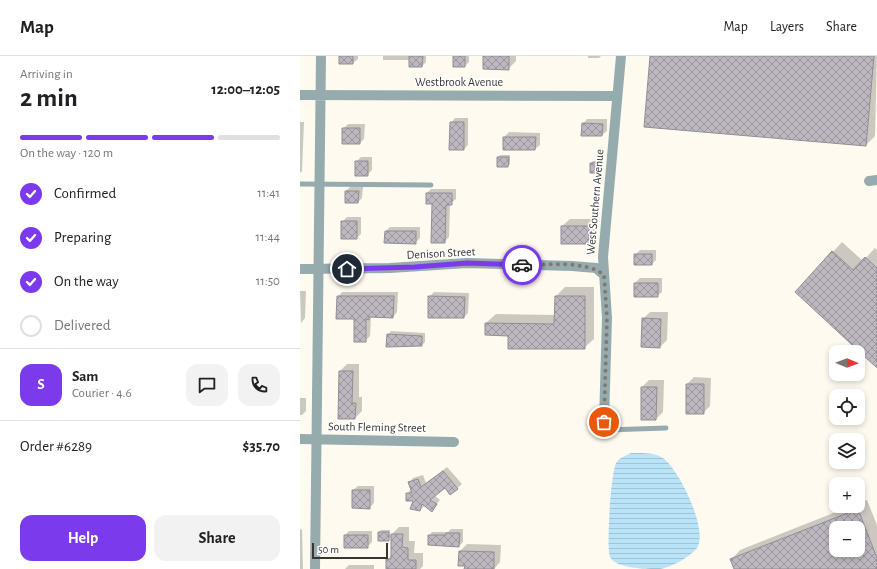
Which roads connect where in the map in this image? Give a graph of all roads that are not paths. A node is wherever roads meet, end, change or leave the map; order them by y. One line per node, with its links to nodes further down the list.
1 (321, 56): 4 (street)
2 (621, 56): 5 (street, West Southern Avenue)
3 (300, 95): 4 (street, Westbrook Avenue)
4 (320, 96): 5 (street, Westbrook Avenue); 7 (street)
5 (617, 96): 11 (street, West Southern Avenue)
6 (300, 184): 7 (lane)
7 (319, 185): 8 (lane); 10 (street)
8 (431, 185)
9 (300, 269): 10 (street, Denison Street)
10 (318, 269): 11 (street, Denison Street); 15 (street)
11 (604, 275): 12 (street, West Southern Avenue)
12 (604, 422): 13 (lane)
13 (666, 428)
14 (300, 439): 15 (street, South Fleming Street)
15 (316, 439): 16 (street, South Fleming Street); 17 (street)
16 (454, 442)
17 (315, 569)

